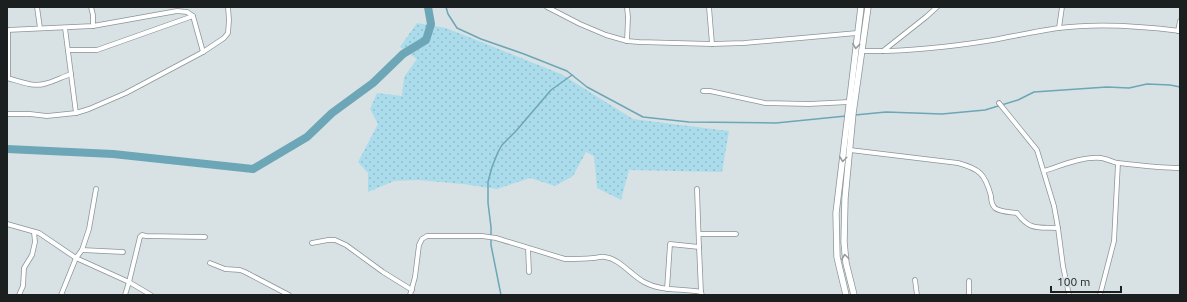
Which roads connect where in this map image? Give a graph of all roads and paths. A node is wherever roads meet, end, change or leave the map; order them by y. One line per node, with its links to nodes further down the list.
1 (37, 7): 14 (street)
2 (91, 7): 13 (street)
3 (228, 7): 24 (street)
4 (547, 7): 20 (street)
5 (627, 7): 20 (street)
6 (709, 7): 21 (street)
7 (861, 7): 19 (main road)
8 (868, 7): 23 (main road)
9 (936, 7): 25 (street)
10 (1062, 7): 16 (street)
11 (193, 16): 13 (street); 22 (street); 24 (street)
12 (1180, 21): 18 (street)
13 (93, 26): 15 (street)
14 (40, 28): 15 (street); 17 (street)
15 (65, 28): 22 (street)
16 (1059, 28): 18 (street); 25 (street)
17 (8, 30): 27 (street)
18 (1179, 31)
19 (857, 33): 21 (street); 29 (main road, one-way to 29)
20 (627, 41): 21 (street)
21 (712, 44)
22 (68, 50): 26 (street)
23 (862, 51): 25 (street); 32 (main road)
24 (203, 52): 31 (street)
25 (882, 52)
26 (71, 74): 27 (street); 31 (street)
27 (7, 78)
28 (703, 91): 29 (street)
29 (849, 102): 32 (main road)
30 (999, 102): 38 (street)
31 (76, 113): 33 (street)
32 (850, 113): 34 (main road)
33 (7, 114)
34 (850, 121): 35 (main road); 67 (main road, one-way to 67)
35 (850, 150): 42 (street); 68 (main road, one-way to 35)
36 (1118, 163): 37 (street); 38 (street); 72 (street)
37 (1180, 168)
38 (1044, 171): 42 (street)
39 (697, 188): 44 (street)
40 (96, 189): 50 (street)
41 (7, 224): 43 (street)
42 (1058, 228): 71 (street)
43 (34, 232): 52 (street); 61 (street)
44 (699, 234): 45 (street); 48 (street)
45 (736, 234)
46 (205, 237): 57 (street)
47 (312, 243): 59 (street)
48 (699, 247): 58 (street); 60 (street)
49 (528, 248): 54 (street); 58 (street); 59 (street)
50 (82, 250): 51 (street); 52 (street)
51 (123, 252)
52 (76, 258): 57 (street); 62 (street)
53 (210, 263): 65 (street)
54 (529, 272)
55 (915, 280): 69 (street)
56 (969, 281): 70 (street)
57 (129, 282): 63 (street); 64 (street)
58 (667, 289): 60 (street)
59 (412, 290): 66 (street)
60 (702, 293)
61 (19, 295)
62 (61, 295)
63 (125, 295)
64 (151, 295)
65 (289, 295)
66 (410, 295)
67 (846, 295)
68 (854, 295)
69 (918, 295)
70 (969, 295)
71 (1069, 295)
72 (1100, 295)

